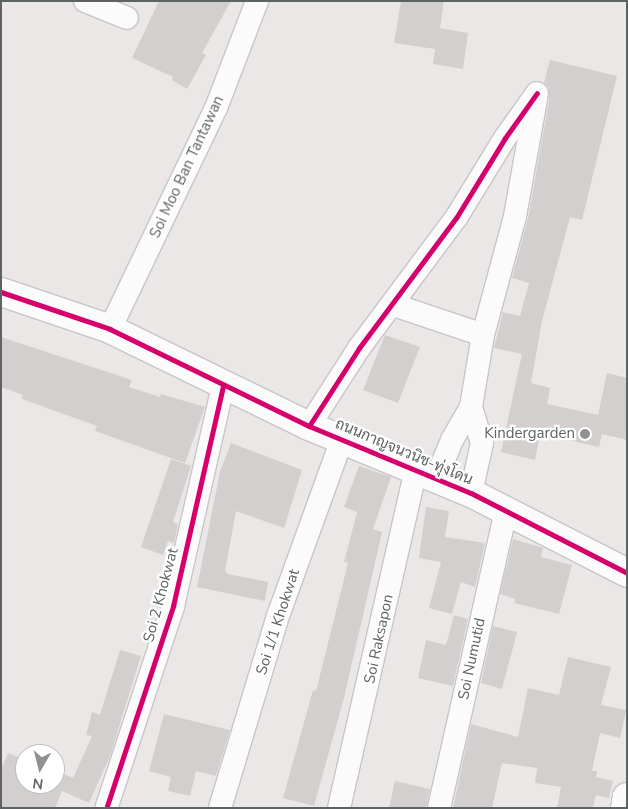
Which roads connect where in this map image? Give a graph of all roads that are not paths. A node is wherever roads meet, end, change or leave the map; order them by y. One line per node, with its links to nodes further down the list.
1 (85, 1): 3 (street)
2 (256, 1): 6 (street, Soi Moo Ban Tantawan)
3 (127, 18)
4 (1, 292): 6 (street, ถนนกาญจนวนิช-ทุ่งโดน)
5 (394, 305): 7 (street); 7 (street); 10 (street)
6 (110, 329): 8 (street, ถนนกาญจนวนิช-ทุ่งโดน)
7 (483, 335): 9 (street)
8 (224, 386): 10 (street, ถนนกาญจนวนิช-ทุ่งโดน); 17 (street, Soi 2 Khokwat)
9 (471, 406): 12 (street, Soi Raksapon); 13 (street)
10 (309, 426): 11 (street, ถนนกาญจนวนิช-ทุ่งโดน)
11 (342, 439): 12 (street, ถนนกาญจนวนิช-ทุ่งโดน); 18 (street, Soi 1/1 Khokwat)
12 (426, 474): 13 (street, ถนนกาญจนวนิช-ทุ่งโดน); 19 (street, Soi Raksapon)
13 (470, 493): 14 (street, ถนนกาญจนวนิช-ทุ่งโดน)
14 (506, 510): 15 (street, ถนนกาญจนวนิช-ทุ่งโดน); 20 (street, Soi Numutid)
15 (627, 573)
16 (627, 797): 21 (street)
17 (107, 806)
18 (220, 808)
19 (339, 808)
20 (439, 808)
21 (626, 808)

